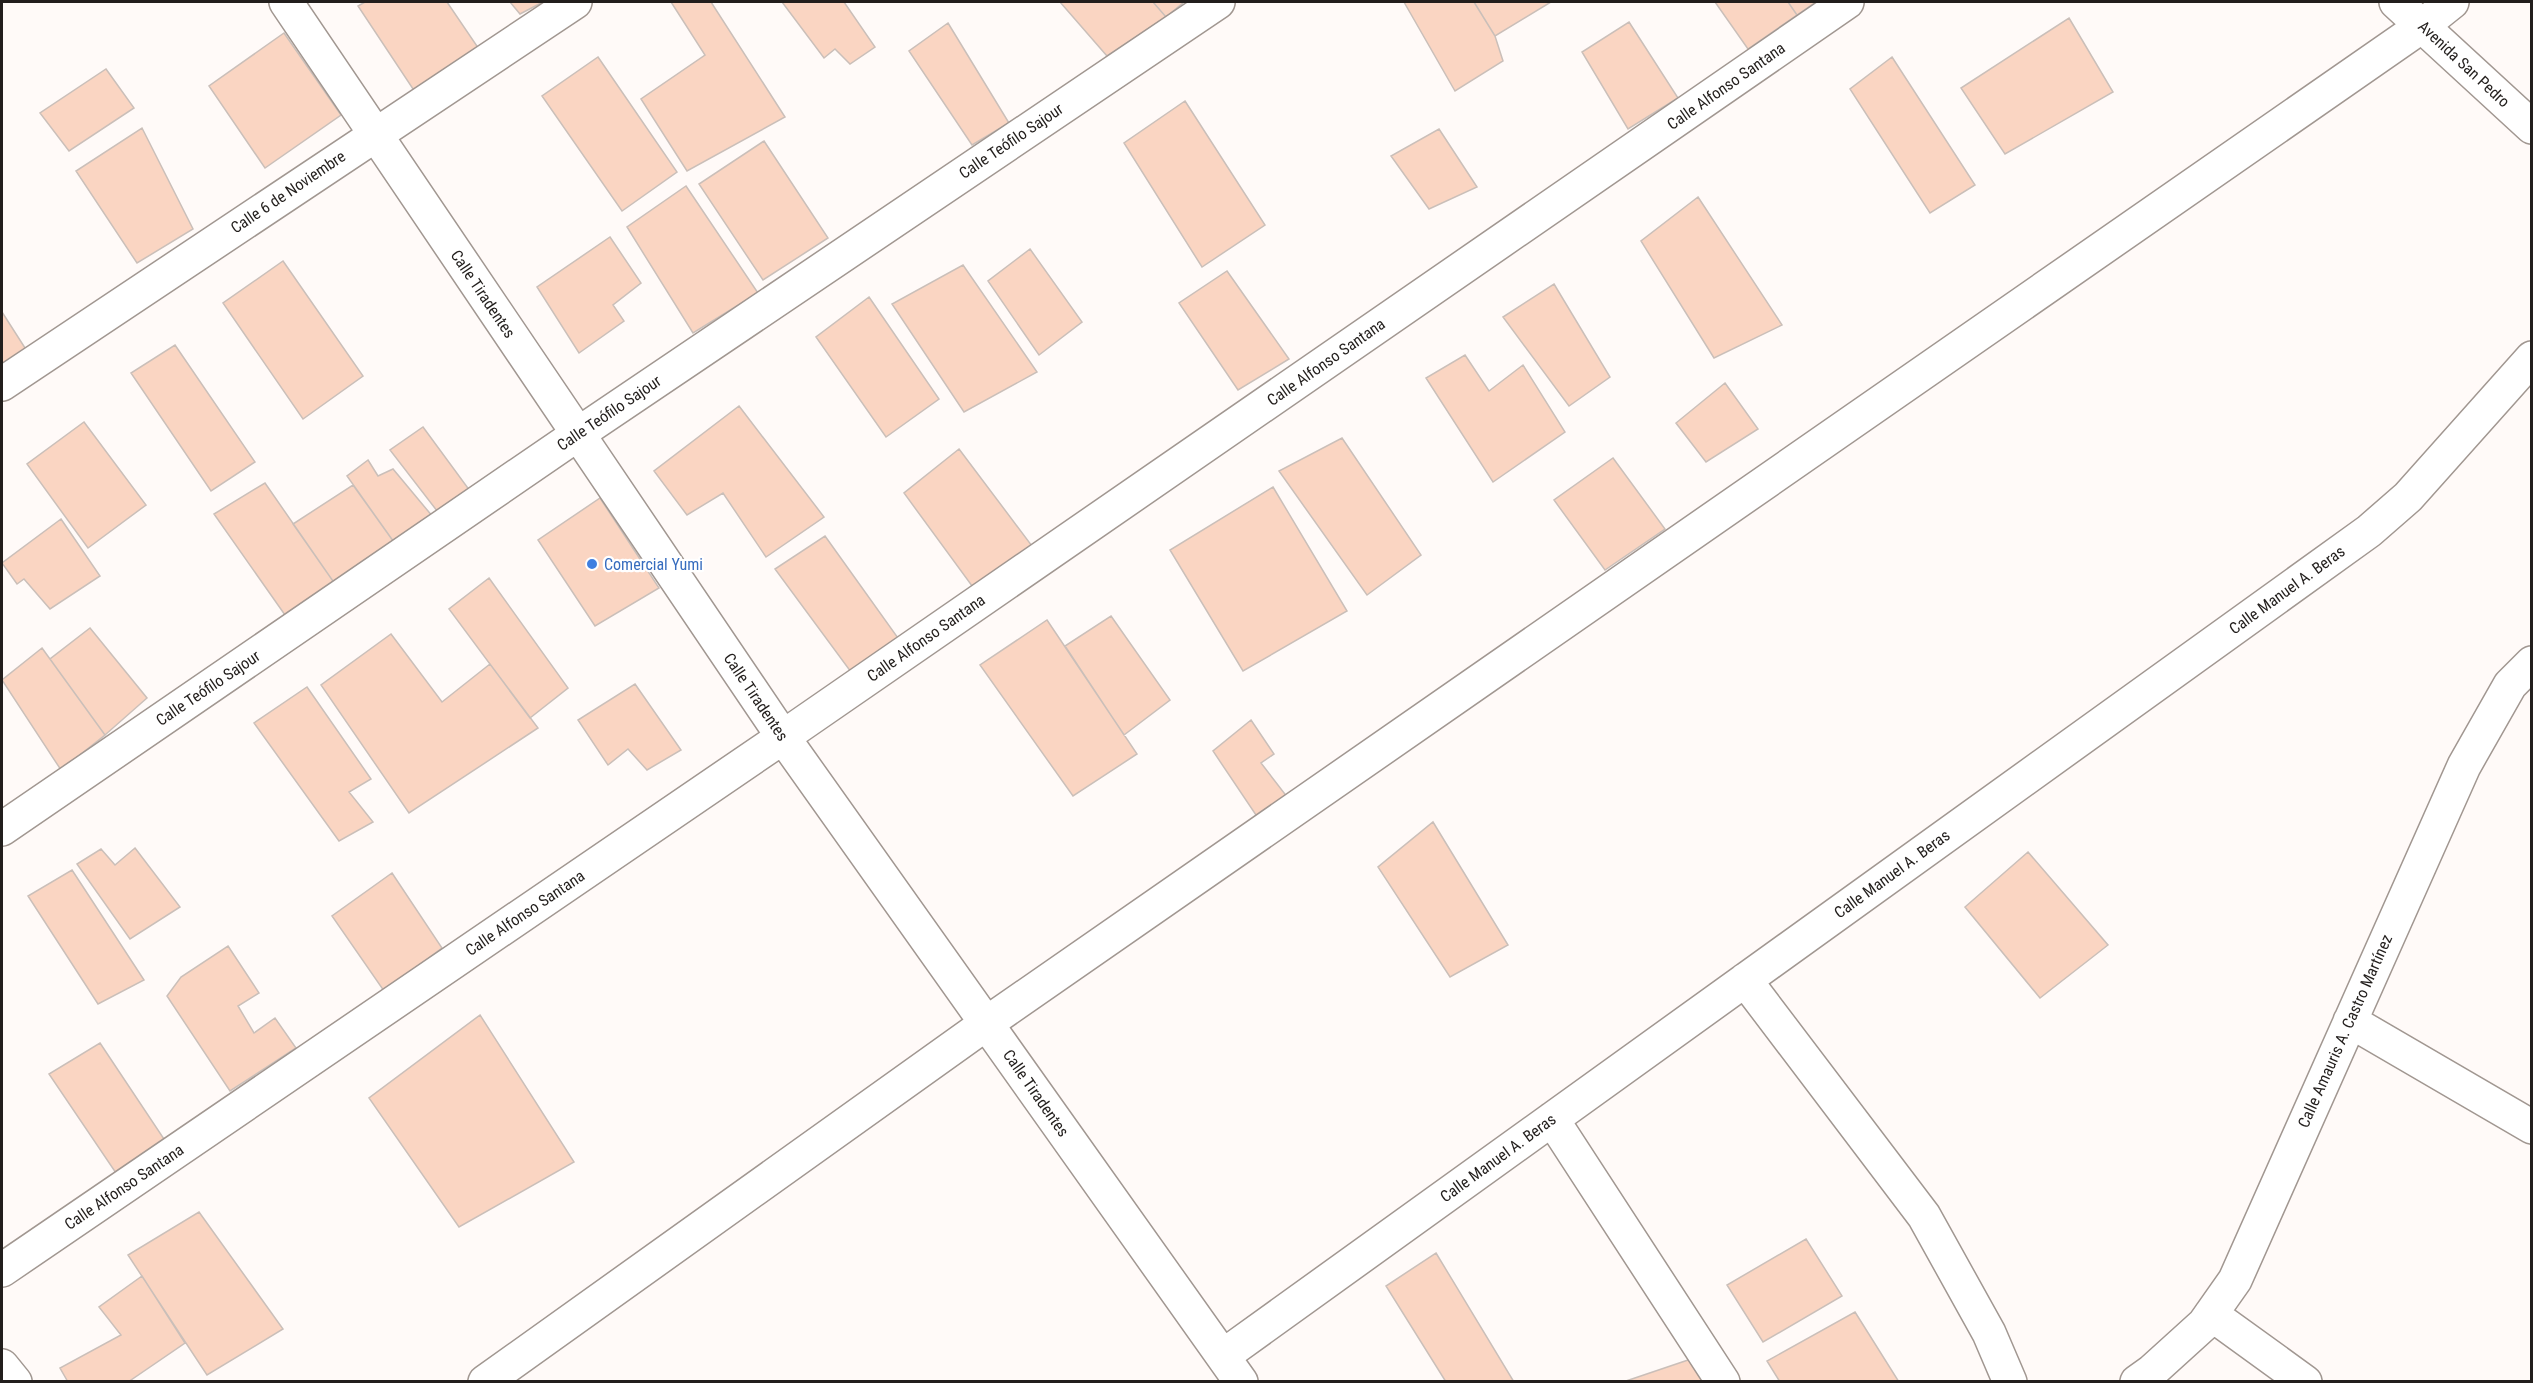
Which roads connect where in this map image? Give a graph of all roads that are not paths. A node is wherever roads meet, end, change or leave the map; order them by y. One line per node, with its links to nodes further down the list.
1 (286, 2): 9 (street, Calle Tiradentes)
2 (575, 2): 9 (street, Calle 6 de Noviembre)
3 (1218, 2): 12 (street, Calle Teófilo Sajour)
4 (1847, 2): 14 (street, Calle Alfonso Santana)
5 (2396, 2): 7 (street, Avenida San Pedro)
6 (2452, 2): 7 (street)
7 (2422, 26): 8 (street, Avenida San Pedro); 18 (street)
8 (2532, 127)
9 (375, 134): 11 (street, Calle 6 de Noviembre); 12 (street, Calle Tiradentes)
10 (2532, 358): 16 (street, Calle Manuel A. Beras)
11 (2, 384)
12 (578, 434): 14 (street, Calle Tiradentes); 15 (street, Calle Teófilo Sajour)
13 (2532, 663): 17 (street, Calle Amauris A. Castro Martínez)
14 (783, 737): 18 (street, Calle Tiradentes); 21 (street, Calle Alfonso Santana)
15 (2, 829)
16 (1745, 980): 19 (street, Calle Manuel A. Beras); 28 (street)
17 (2350, 1021): 20 (street); 22 (street, Calle Amauris A. Castro Martínez)
18 (987, 1023): 24 (street, Calle Tiradentes); 26 (street)
19 (1552, 1119): 24 (street, Calle Manuel A. Beras); 27 (street)
20 (2532, 1127)
21 (2, 1270)
22 (2211, 1314): 29 (street, Calle Amauris A. Castro Martínez); 30 (street)
23 (2, 1366): 25 (street)
24 (1232, 1369)
25 (15, 1382)
26 (485, 1382)
27 (1723, 1382)
28 (2010, 1382)
29 (2137, 1382)
30 (2305, 1382)

